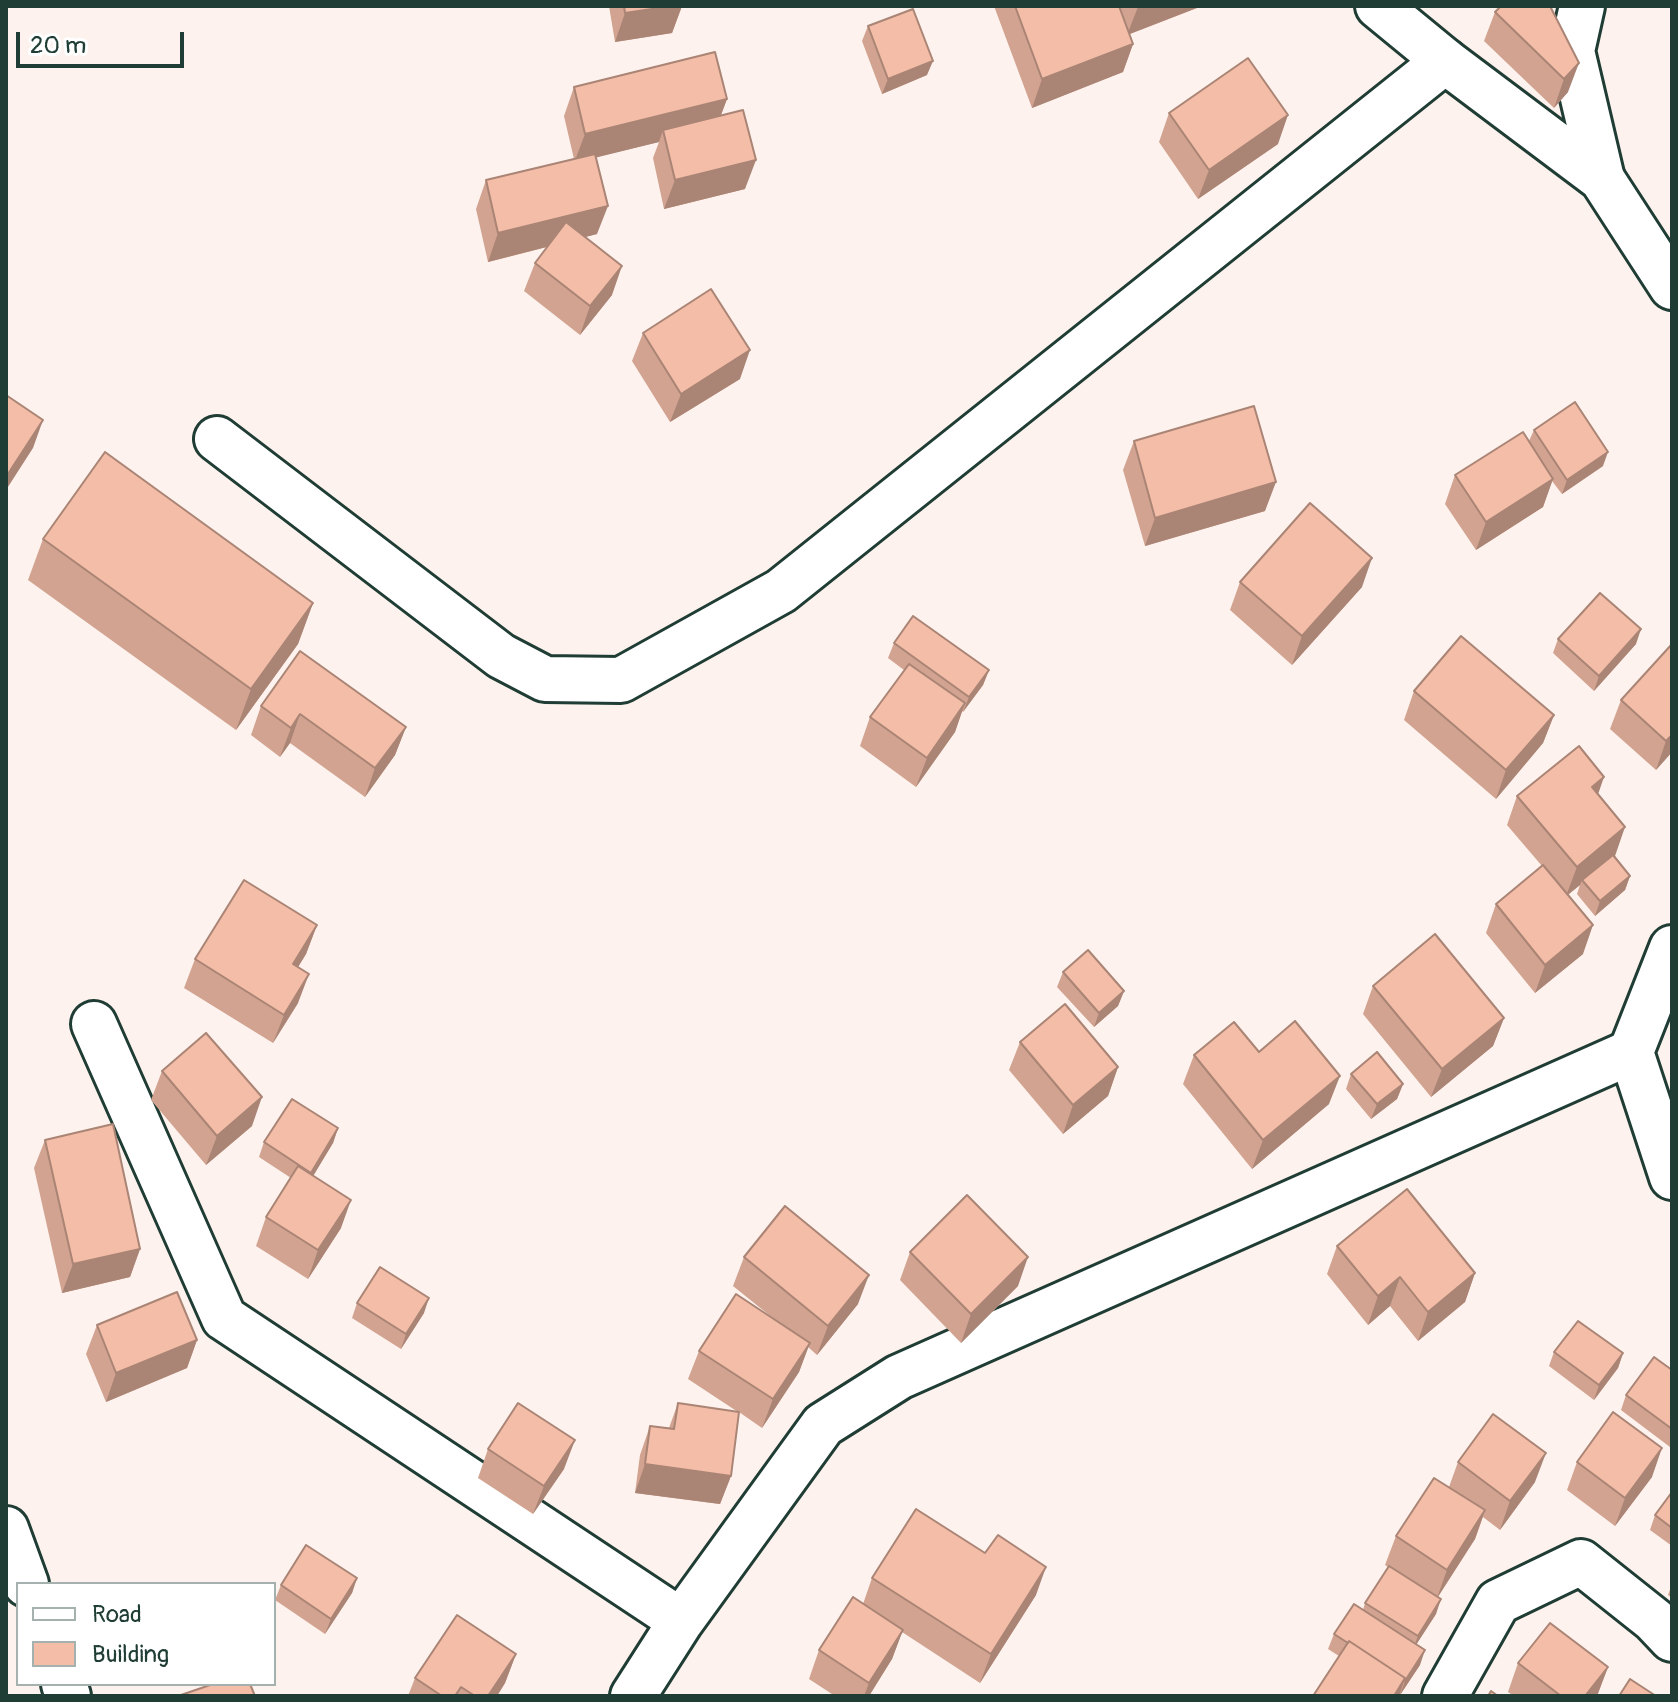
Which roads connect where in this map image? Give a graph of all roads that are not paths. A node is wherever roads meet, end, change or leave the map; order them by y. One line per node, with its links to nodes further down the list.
1 (1378, 6): 3 (street)
2 (1582, 6): 4 (street)
3 (1445, 61): 4 (street); 6 (street)
4 (1602, 179): 5 (street)
5 (1672, 287)
6 (217, 439)
7 (1672, 948): 9 (street)
8 (94, 1024): 13 (street)
9 (1631, 1052): 10 (street); 13 (street)
10 (1672, 1177)
11 (6, 1529): 12 (street)
12 (25, 1582)
13 (681, 1621): 15 (street)
14 (1672, 1639): 16 (street)
15 (633, 1696)
16 (1445, 1696)

